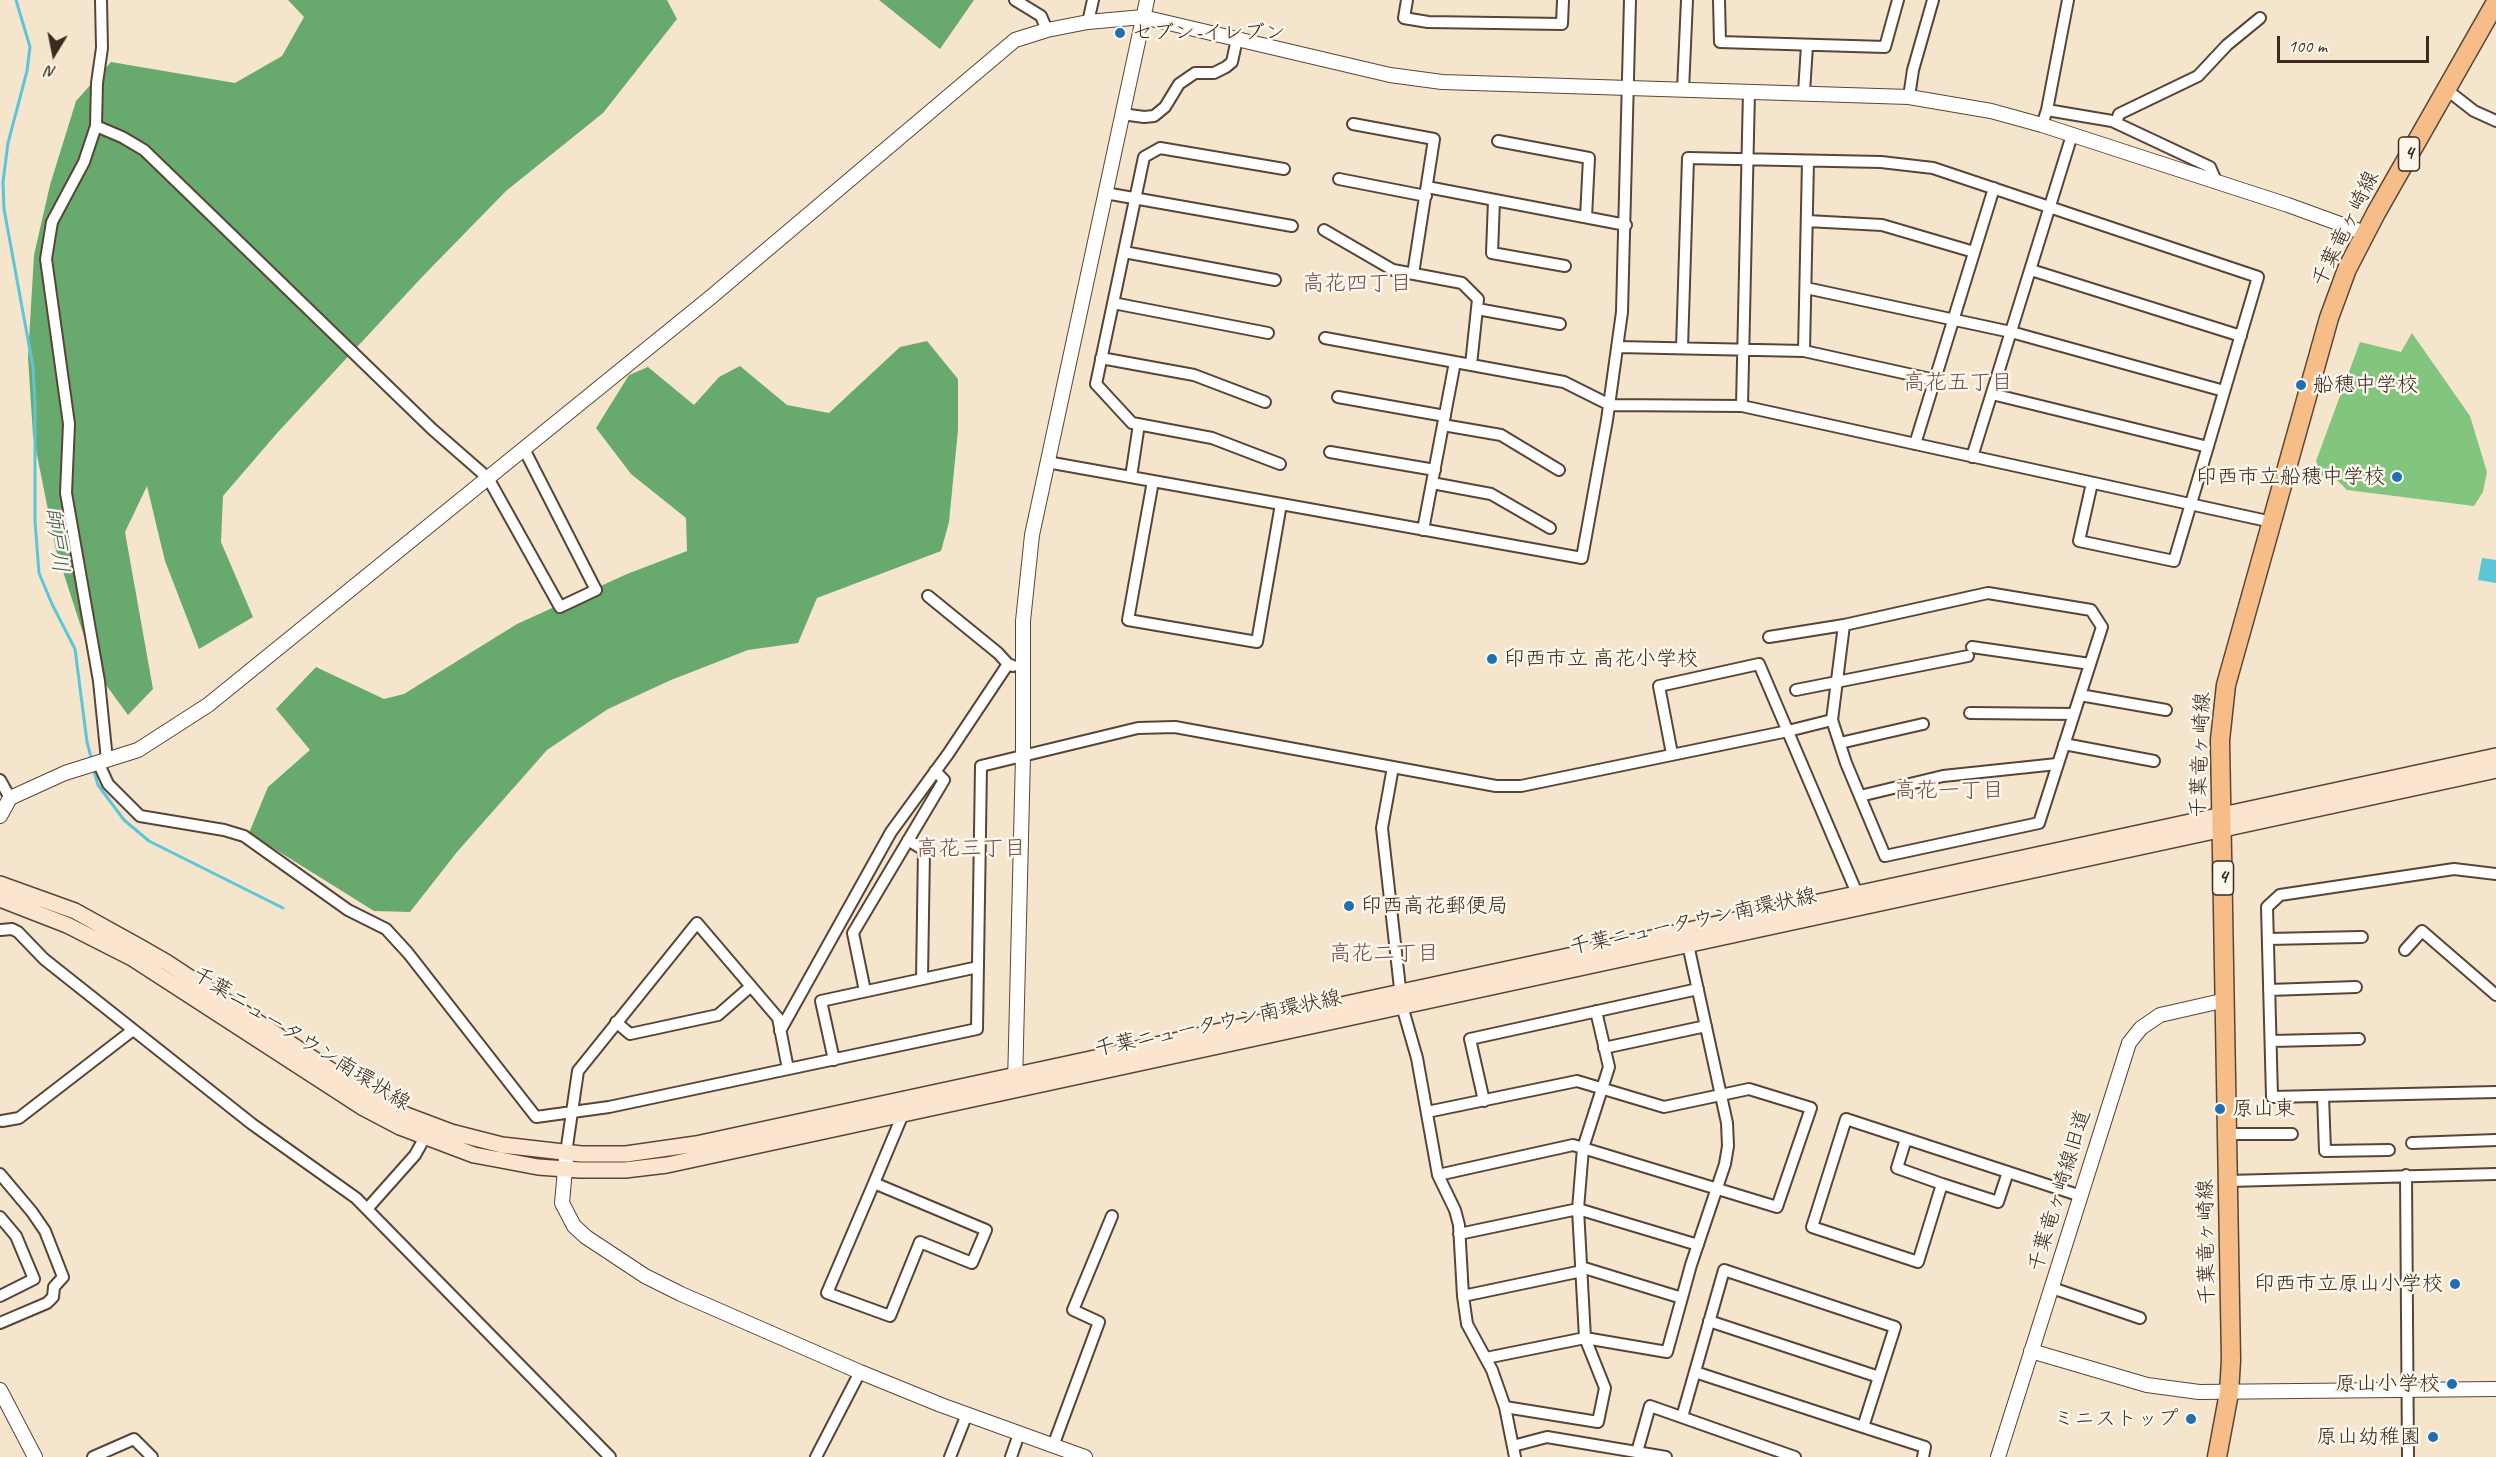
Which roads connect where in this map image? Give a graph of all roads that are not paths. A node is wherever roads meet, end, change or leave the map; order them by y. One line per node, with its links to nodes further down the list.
1 (101, 0): 32 (street)
2 (1015, 0): 17 (street)
3 (1093, 0): 16 (street)
4 (1147, 0): 14 (street)
5 (1407, 0): 6 (street)
6 (1563, 0)
7 (1630, 0): 20 (street)
8 (1687, 0): 21 (street)
9 (1719, 0): 19 (street)
10 (1898, 0): 19 (street)
11 (1933, 0): 25 (street)
12 (2068, 0): 26 (street)
13 (2496, 2): 22 (main road, 千葉竜ヶ崎線 / 4)
14 (1143, 17): 16 (street); 18 (street); 27 (street)
15 (2260, 18): 29 (street)
16 (1088, 22): 17 (street)
17 (1047, 30): 85 (street)
18 (1237, 39): 20 (street); 27 (street)
19 (1807, 46): 24 (street)
20 (1627, 89): 21 (street); 48 (street)
21 (1683, 90): 23 (street)
22 (2447, 90): 28 (street); 51 (main road, 千葉竜ヶ崎線 / 4)
23 (1749, 91): 24 (street); 35 (street)
24 (1803, 93): 25 (street)
25 (1909, 97): 31 (street)
26 (2047, 110): 29 (street); 31 (street)
27 (1122, 114): 42 (street)
28 (2496, 121)
29 (2116, 123): 39 (street)
30 (1353, 124): 41 (street)
31 (2042, 125): 33 (street)
32 (96, 126): 93 (street); 122 (street)
33 (2072, 135): 39 (street); 45 (street)
34 (1498, 141): 46 (street)
35 (1748, 159): 36 (street); 68 (street); 69 (street)
36 (1808, 161): 40 (street); 47 (street)
37 (1284, 169): 43 (street)
38 (1339, 179): 41 (street)
39 (2216, 182): 51 (street)
40 (1994, 188): 45 (street); 53 (street)
41 (1426, 191): 44 (street); 56 (street)
42 (1105, 193): 43 (street); 88 (street)
43 (1136, 198): 49 (street); 52 (street)
44 (1494, 200): 46 (street); 54 (street)
45 (2051, 207): 55 (street); 65 (street)
46 (1586, 217): 48 (street)
47 (1807, 221): 53 (street); 58 (street)
48 (1626, 225): 67 (street)
49 (1292, 226)
50 (1324, 230): 56 (street)
51 (2365, 232): 99 (main road, 千葉竜ヶ崎線 / 4)
52 (1124, 252): 57 (street); 59 (street)
53 (1974, 252): 61 (street)
54 (1565, 266)
55 (2031, 270): 63 (street); 65 (street)
56 (1413, 274): 60 (street)
57 (1275, 280)
58 (1806, 288): 61 (street); 70 (street)
59 (1113, 303): 64 (street); 71 (street)
60 (1477, 309): 62 (street); 73 (street)
61 (1953, 320): 63 (street); 74 (street)
62 (1560, 324)
63 (2012, 332): 75 (street); 76 (street)
64 (1268, 333)
65 (2241, 336): 75 (street)
66 (1325, 338): 72 (street)
67 (1618, 347): 68 (street); 79 (street)
68 (1682, 348): 69 (street)
69 (1743, 350): 70 (street); 80 (street)
70 (1804, 351): 74 (street)
71 (1101, 358): 78 (street); 82 (street)
72 (1455, 362): 73 (street); 81 (street)
73 (1471, 365): 79 (street)
74 (1935, 380): 83 (street)
75 (2224, 391): 84 (street)
76 (1992, 394): 84 (street); 87 (street)
77 (1338, 397): 81 (street)
78 (1265, 402)
79 (1610, 405): 80 (street); 101 (street)
80 (1742, 406): 83 (street)
81 (1444, 420): 90 (street); 91 (street)
82 (1139, 424): 89 (street); 92 (street)
83 (1915, 444): 87 (street)
84 (2208, 447): 98 (street)
85 (524, 449): 93 (street); 93 (street)
86 (1330, 452): 90 (street)
87 (1972, 457): 96 (street)
88 (1047, 462): 92 (street); 107 (street)
89 (1280, 464)
90 (1435, 470): 95 (street)
91 (1559, 470)
92 (1131, 477): 94 (street)
93 (488, 478): 122 (street)
94 (1153, 481): 97 (street); 97 (street)
95 (1432, 483): 100 (street); 101 (street)
96 (2092, 483): 98 (street); 98 (street)
97 (1281, 504): 101 (street)
98 (2191, 504): 99 (street)
99 (2272, 522): 132 (main road, 千葉竜ヶ崎線 / 4)
100 (1550, 528)
101 (1423, 530)
102 (928, 596): 105 (street)
103 (1844, 625): 104 (street); 106 (street); 108 (street)
104 (1769, 637)
105 (1008, 664): 107 (street); 127 (street)
106 (2090, 664): 108 (street); 110 (street)
107 (1022, 668): 120 (street)
108 (1837, 683): 109 (street); 114 (street)
109 (1796, 690)
110 (2080, 695): 111 (street); 113 (street)
111 (2166, 710)
112 (1970, 713): 113 (street)
113 (2074, 714): 118 (street)
114 (1832, 720): 116 (street); 117 (street)
115 (1923, 724): 117 (street)
116 (1788, 731): 119 (street); 119 (street); 137 (street)
117 (1840, 743): 129 (street)
118 (2064, 744): 123 (street); 124 (street)
119 (1672, 754): 125 (street)
120 (1023, 756): 125 (street); 143 (street); 163 (street)
121 (2496, 756): 132 (main road, 千葉ニュータウン南環状線)
122 (102, 761): 130 (street); 169 (street)
123 (2154, 761)
124 (2057, 764): 129 (street); 129 (street)
125 (1393, 767): 151 (street)
126 (2496, 770): 132 (main road, 千葉ニュータウン南環状線)
127 (935, 771): 133 (street); 157 (street)
128 (0, 780): 130 (street)
129 (1860, 796)
130 (10, 798): 131 (street)
131 (0, 816)
132 (2221, 823): 137 (main road, 千葉ニュータウン南環状線); 152 (main road, 千葉竜ヶ崎線 / 4)
133 (908, 840): 144 (street); 149 (street)
134 (2496, 874): 141 (street)
135 (0, 884): 173 (main road, 千葉ニュータウン南環状線)
136 (0, 899): 173 (main road, 千葉ニュータウン南環状線)
137 (1860, 900): 139 (main road, 千葉ニュータウン南環状線)
138 (0, 930): 156 (street)
139 (1686, 937): 147 (street); 151 (main road, 千葉ニュータウン南環状線)
140 (2362, 937): 141 (street)
141 (2268, 939): 148 (street)
142 (2405, 950): 150 (street)
143 (978, 967): 144 (street); 161 (street)
144 (922, 979): 149 (street)
145 (750, 987): 154 (street); 154 (street); 157 (street)
146 (2356, 987): 148 (street)
147 (1698, 989): 153 (street); 155 (street)
148 (2269, 990): 159 (street)
149 (865, 991): 161 (street)
150 (2496, 995)
151 (1401, 999): 163 (main road, 千葉ニュータウン南環状線); 170 (street)
152 (2226, 1000): 174 (main road, 千葉竜ヶ崎線 / 4); 191 (street, 千葉竜ヶ崎線旧道)
153 (1596, 1011): 160 (street); 168 (street)
154 (616, 1022): 169 (street)
155 (1706, 1026): 160 (street); 166 (street)
156 (133, 1030): 172 (street); 192 (street)
157 (780, 1031): 162 (street)
158 (2359, 1039): 159 (street)
159 (2271, 1041): 167 (street)
160 (1604, 1048): 164 (street)
161 (834, 1060): 162 (street)
162 (788, 1069): 169 (street)
163 (1016, 1082): 171 (main road, 千葉ニュータウン南環状線); 181 (main road, 千葉ニュータウン南環状線)
164 (1602, 1089): 166 (street); 168 (street); 179 (street)
165 (2496, 1092): 167 (street)
166 (1721, 1095): 190 (street); 190 (street)
167 (2323, 1096): 180 (street)
168 (1484, 1101): 170 (street)
169 (572, 1111): 181 (street)
170 (1426, 1113): 185 (street)
171 (903, 1114): 181 (main road, 千葉ニュータウン南環状線); 188 (street)
172 (1, 1117)
173 (428, 1131): 181 (main road, 千葉ニュータウン南環状線); 192 (street)
174 (2228, 1134): 175 (street); 187 (main road, 千葉竜ヶ崎線 / 4)
175 (2292, 1134)
176 (1906, 1139): 182 (street); 189 (street); 189 (street)
177 (2496, 1140): 178 (street)
178 (2412, 1143)
179 (1583, 1149): 185 (street); 190 (street); 193 (street)
180 (2389, 1150)
181 (565, 1161): 209 (street)
182 (2008, 1172): 189 (street); 191 (street)
183 (2496, 1173): 186 (street)
184 (0, 1174): 204 (street)
185 (1438, 1175): 196 (street)
186 (2406, 1175): 187 (street); 214 (street)
187 (2228, 1181): 215 (main road, 千葉竜ヶ崎線 / 4)
188 (874, 1183): 188 (street)
189 (1942, 1184)
190 (1717, 1189): 197 (street)
191 (2081, 1196): 199 (street, 千葉竜ヶ崎線旧道)
192 (367, 1209): 228 (street)
193 (1578, 1209): 196 (street); 197 (street); 198 (street)
194 (1112, 1216): 222 (street)
195 (0, 1217): 200 (street)
196 (1459, 1234): 201 (street)
197 (1698, 1245): 202 (street)
198 (1582, 1269): 201 (street); 202 (street); 206 (street)
199 (2052, 1288): 203 (street); 207 (street, 千葉竜ヶ崎線旧道)
200 (0, 1296)
201 (1463, 1296): 208 (street)
202 (1682, 1298): 206 (street)
203 (2140, 1318)
204 (1, 1321)
205 (1709, 1321): 210 (street); 211 (street); 211 (street)
206 (1585, 1338): 208 (street); 216 (street)
207 (2031, 1351): 215 (street); 236 (street, 千葉竜ヶ崎線旧道)
208 (1486, 1358): 216 (street)
209 (860, 1372): 217 (street); 229 (street)
210 (1695, 1372): 219 (street); 220 (street)
211 (1879, 1377): 220 (street)
212 (2496, 1389): 214 (street)
213 (0, 1390): 218 (street)
214 (2407, 1390): 215 (street); 238 (street)
215 (2229, 1393): 237 (main road, 千葉竜ヶ崎線 / 4)
216 (1505, 1407): 223 (street)
217 (967, 1414): 221 (street); 230 (street)
218 (6, 1417): 225 (street)
219 (1682, 1417): 224 (street); 234 (street)
220 (1863, 1427): 235 (street)
221 (1018, 1434): 222 (street); 231 (street)
222 (1053, 1446): 232 (street)
223 (1514, 1451): 224 (street)
224 (1637, 1452): 233 (street)
225 (35, 1457)
226 (93, 1457): 227 (street)
227 (152, 1457)
228 (610, 1457)
229 (816, 1457)
230 (950, 1457)
231 (1011, 1457)
232 (1085, 1457)
233 (1666, 1457)
234 (1796, 1457)
235 (1923, 1457)
236 (1998, 1457)
237 (2217, 1457)
238 (2408, 1457)

